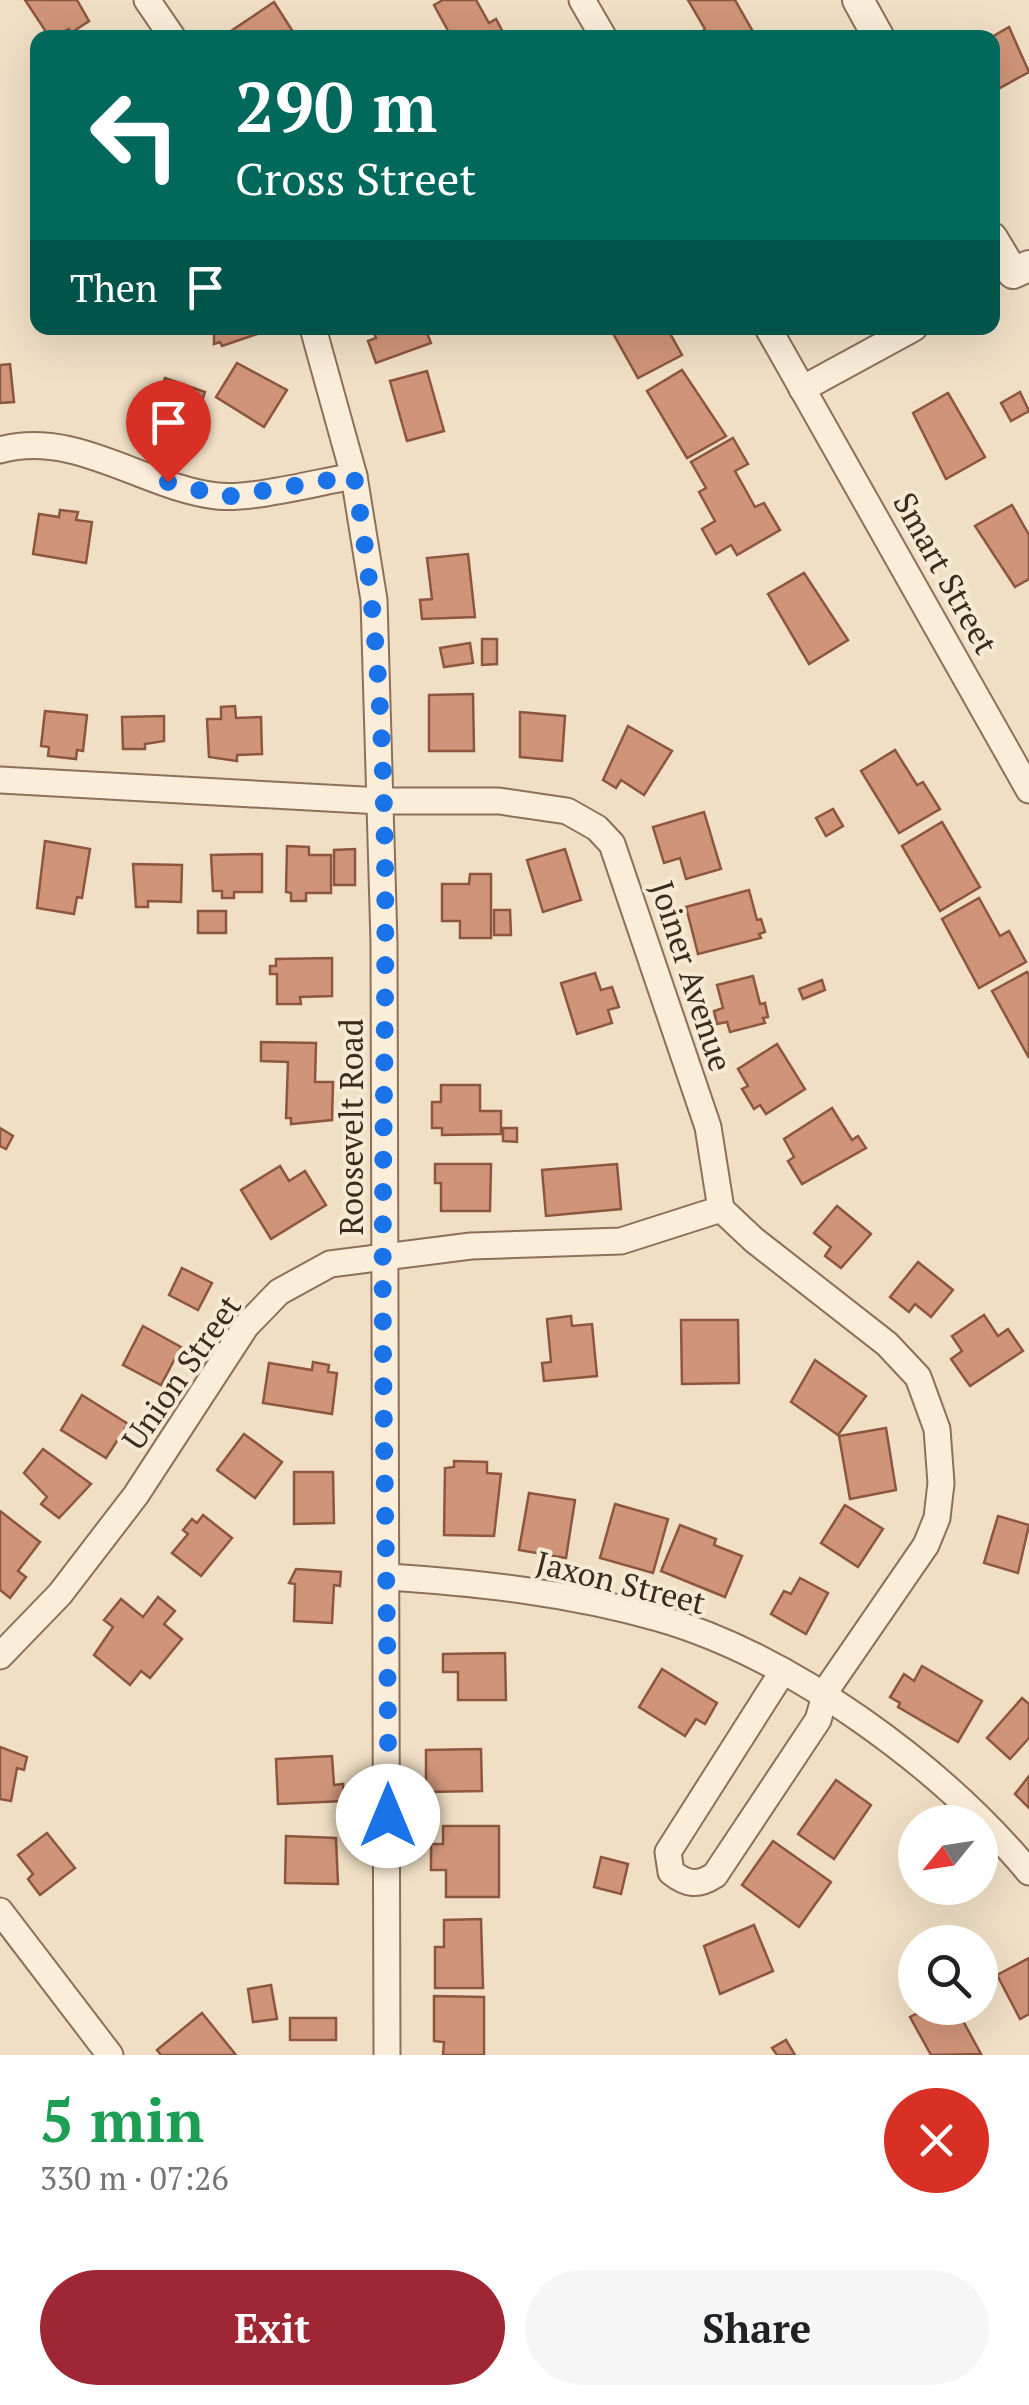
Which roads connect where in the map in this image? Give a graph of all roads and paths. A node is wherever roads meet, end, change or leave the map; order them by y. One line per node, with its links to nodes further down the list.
1 (147, 0): 4 (street)
2 (582, 0): 5 (street)
3 (858, 0): 6 (street)
4 (168, 30)
5 (599, 30)
6 (875, 30)
7 (315, 335): 12 (street, Roosevelt Road)
8 (772, 335): 10 (street, Smart Street)
9 (901, 335): 10 (street)
10 (802, 389): 14 (street, Smart Street)
11 (0, 450): 12 (street)
12 (354, 476): 15 (street, Roosevelt Road)
13 (0, 780): 15 (street, Joiner Avenue)
14 (1029, 790)
15 (382, 801): 16 (street, Joiner Avenue); 17 (street, Roosevelt Road)
16 (722, 1209): 17 (street, Union Street); 21 (street)
17 (382, 1256): 18 (street, Roosevelt Road); 19 (street, Union Street)
18 (389, 1576): 20 (street, Jaxon Street); 25 (street, Roosevelt Road)
19 (0, 1656)
20 (783, 1672): 21 (street, Jaxon Street); 21 (street)
21 (823, 1698): 22 (street, Jaxon Street)
22 (1029, 1872)
23 (0, 1911): 24 (street)
24 (110, 2055)
25 (388, 2055)

